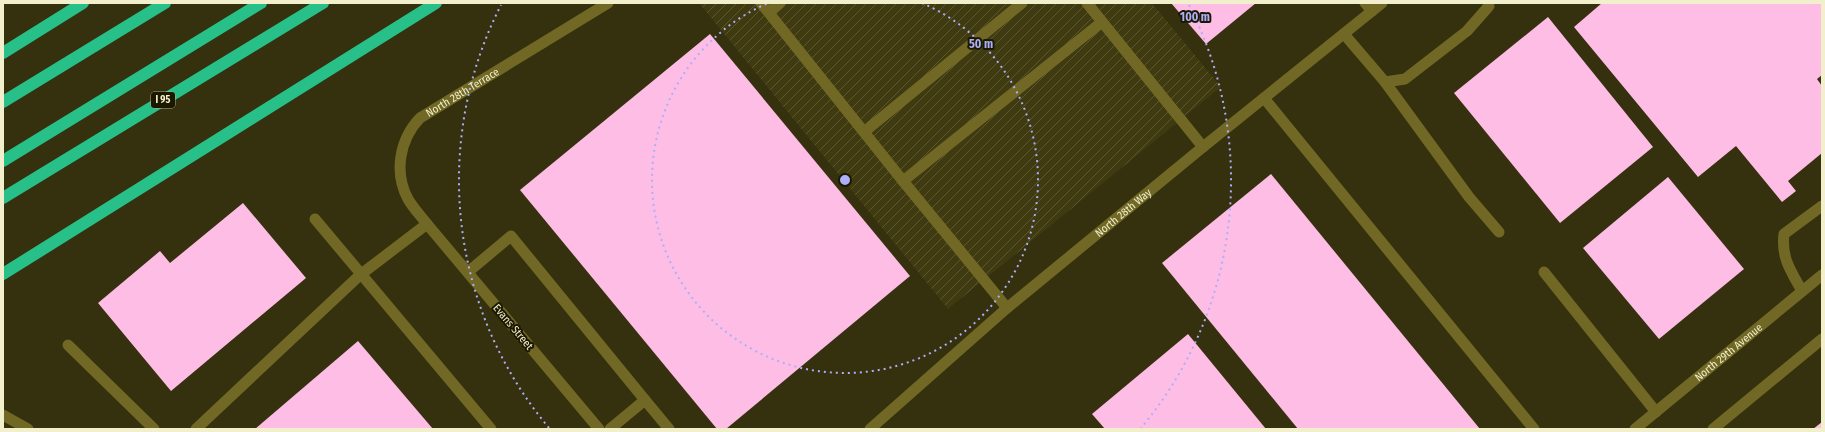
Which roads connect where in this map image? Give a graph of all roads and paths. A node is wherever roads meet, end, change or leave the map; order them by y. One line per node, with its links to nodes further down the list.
1 (83, 3): 17 (highway)
2 (165, 3): 20 (highway)
3 (261, 3): 23 (highway)
4 (323, 3): 25 (highway, I 95)
5 (436, 3): 32 (highway)
6 (608, 3): 28 (street, North 28th Terrace)
7 (761, 3): 14 (street)
8 (780, 3): 14 (street)
9 (1087, 3): 15 (street)
10 (1382, 3): 13 (street, North 28th Way)
11 (1488, 3): 18 (street)
12 (1018, 4): 21 (street)
13 (1368, 7): 16 (street, North 28th Way)
14 (769, 12): 21 (street)
15 (1102, 22): 22 (street); 24 (street)
16 (1344, 34): 18 (street); 19 (street, North 28th Way)
17 (3, 53)
18 (1385, 82): 29 (street)
19 (1264, 98): 22 (street, North 28th Way); 50 (street)
20 (3, 102)
21 (864, 132): 24 (street)
22 (1203, 147): 36 (street, North 28th Way)
23 (3, 161)
24 (903, 181): 36 (street)
25 (3, 198)
26 (1822, 206): 35 (street)
27 (315, 219): 33 (street)
28 (427, 224): 30 (street, Evans Street); 33 (street)
29 (1499, 232)
30 (468, 272): 39 (street); 46 (street, Evans Street)
31 (1544, 272): 40 (street)
32 (3, 274)
33 (360, 275): 44 (street); 45 (street)
34 (1822, 275): 35 (street, North 29th Avenue)
35 (1802, 291): 40 (street, North 29th Avenue)
36 (1007, 308): 49 (street, North 28th Way)
37 (1822, 340): 52 (street)
38 (68, 345): 43 (street)
39 (645, 400): 47 (street); 48 (street)
40 (1656, 412): 51 (street, North 29th Avenue)
41 (3, 415): 42 (street)
42 (28, 429)
43 (154, 429)
44 (196, 429)
45 (491, 429)
46 (600, 429)
47 (610, 429)
48 (669, 429)
49 (870, 429)
50 (1534, 429)
51 (1635, 429)
52 (1714, 429)

